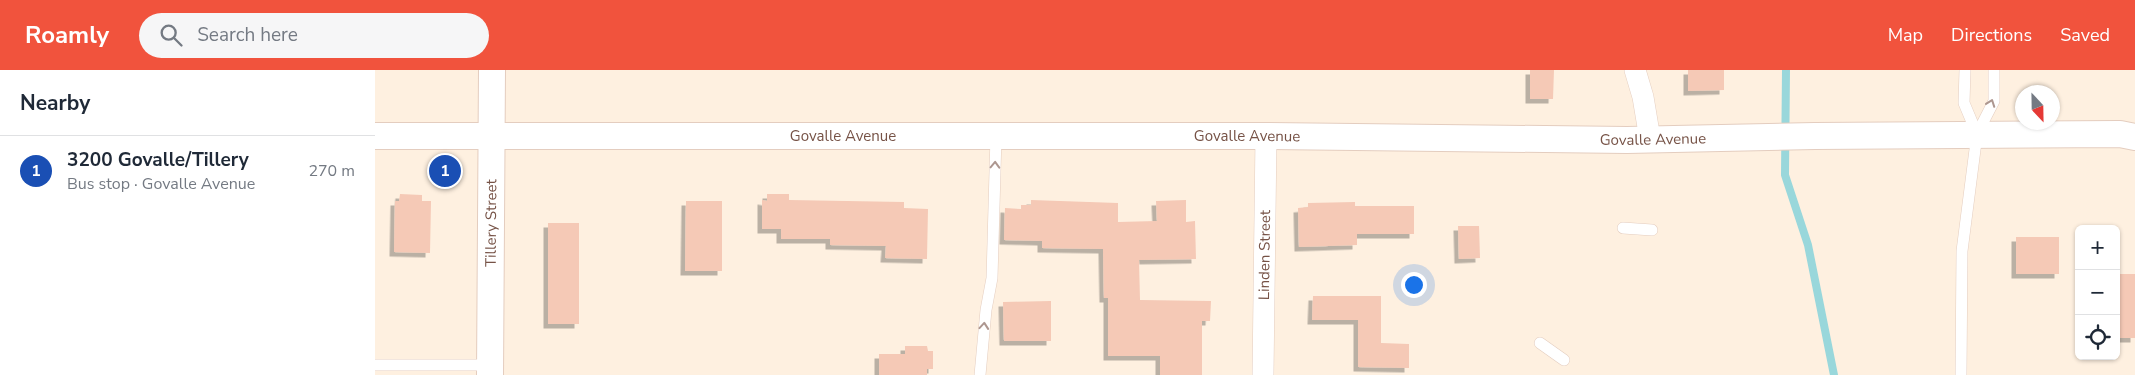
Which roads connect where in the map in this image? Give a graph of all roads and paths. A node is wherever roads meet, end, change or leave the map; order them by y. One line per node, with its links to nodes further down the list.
1 (492, 70): 7 (street, Tillery Street)
2 (1635, 70): 11 (street)
3 (1965, 70): 5 (lane)
4 (1994, 70): 5 (lane, one-way to 4)
5 (1977, 134): 6 (street, Govalle Avenue); 11 (street, Govalle Avenue); 20 (lane)
6 (2130, 134)
7 (492, 135): 8 (street, Govalle Avenue); 9 (street, Govalle Avenue); 17 (street, Tillery Street)
8 (375, 136)
9 (996, 136): 10 (street, Govalle Avenue); 18 (lane, one-way to 9)
10 (1266, 136): 11 (street, Govalle Avenue); 19 (street, Linden Street)
11 (1650, 139)
12 (1623, 228): 13 (lane)
13 (1652, 230)
14 (1540, 343): 15 (lane)
15 (1564, 360)
16 (375, 365): 17 (lane)
17 (490, 370)
18 (980, 375)
19 (1263, 375)
20 (1961, 375)

